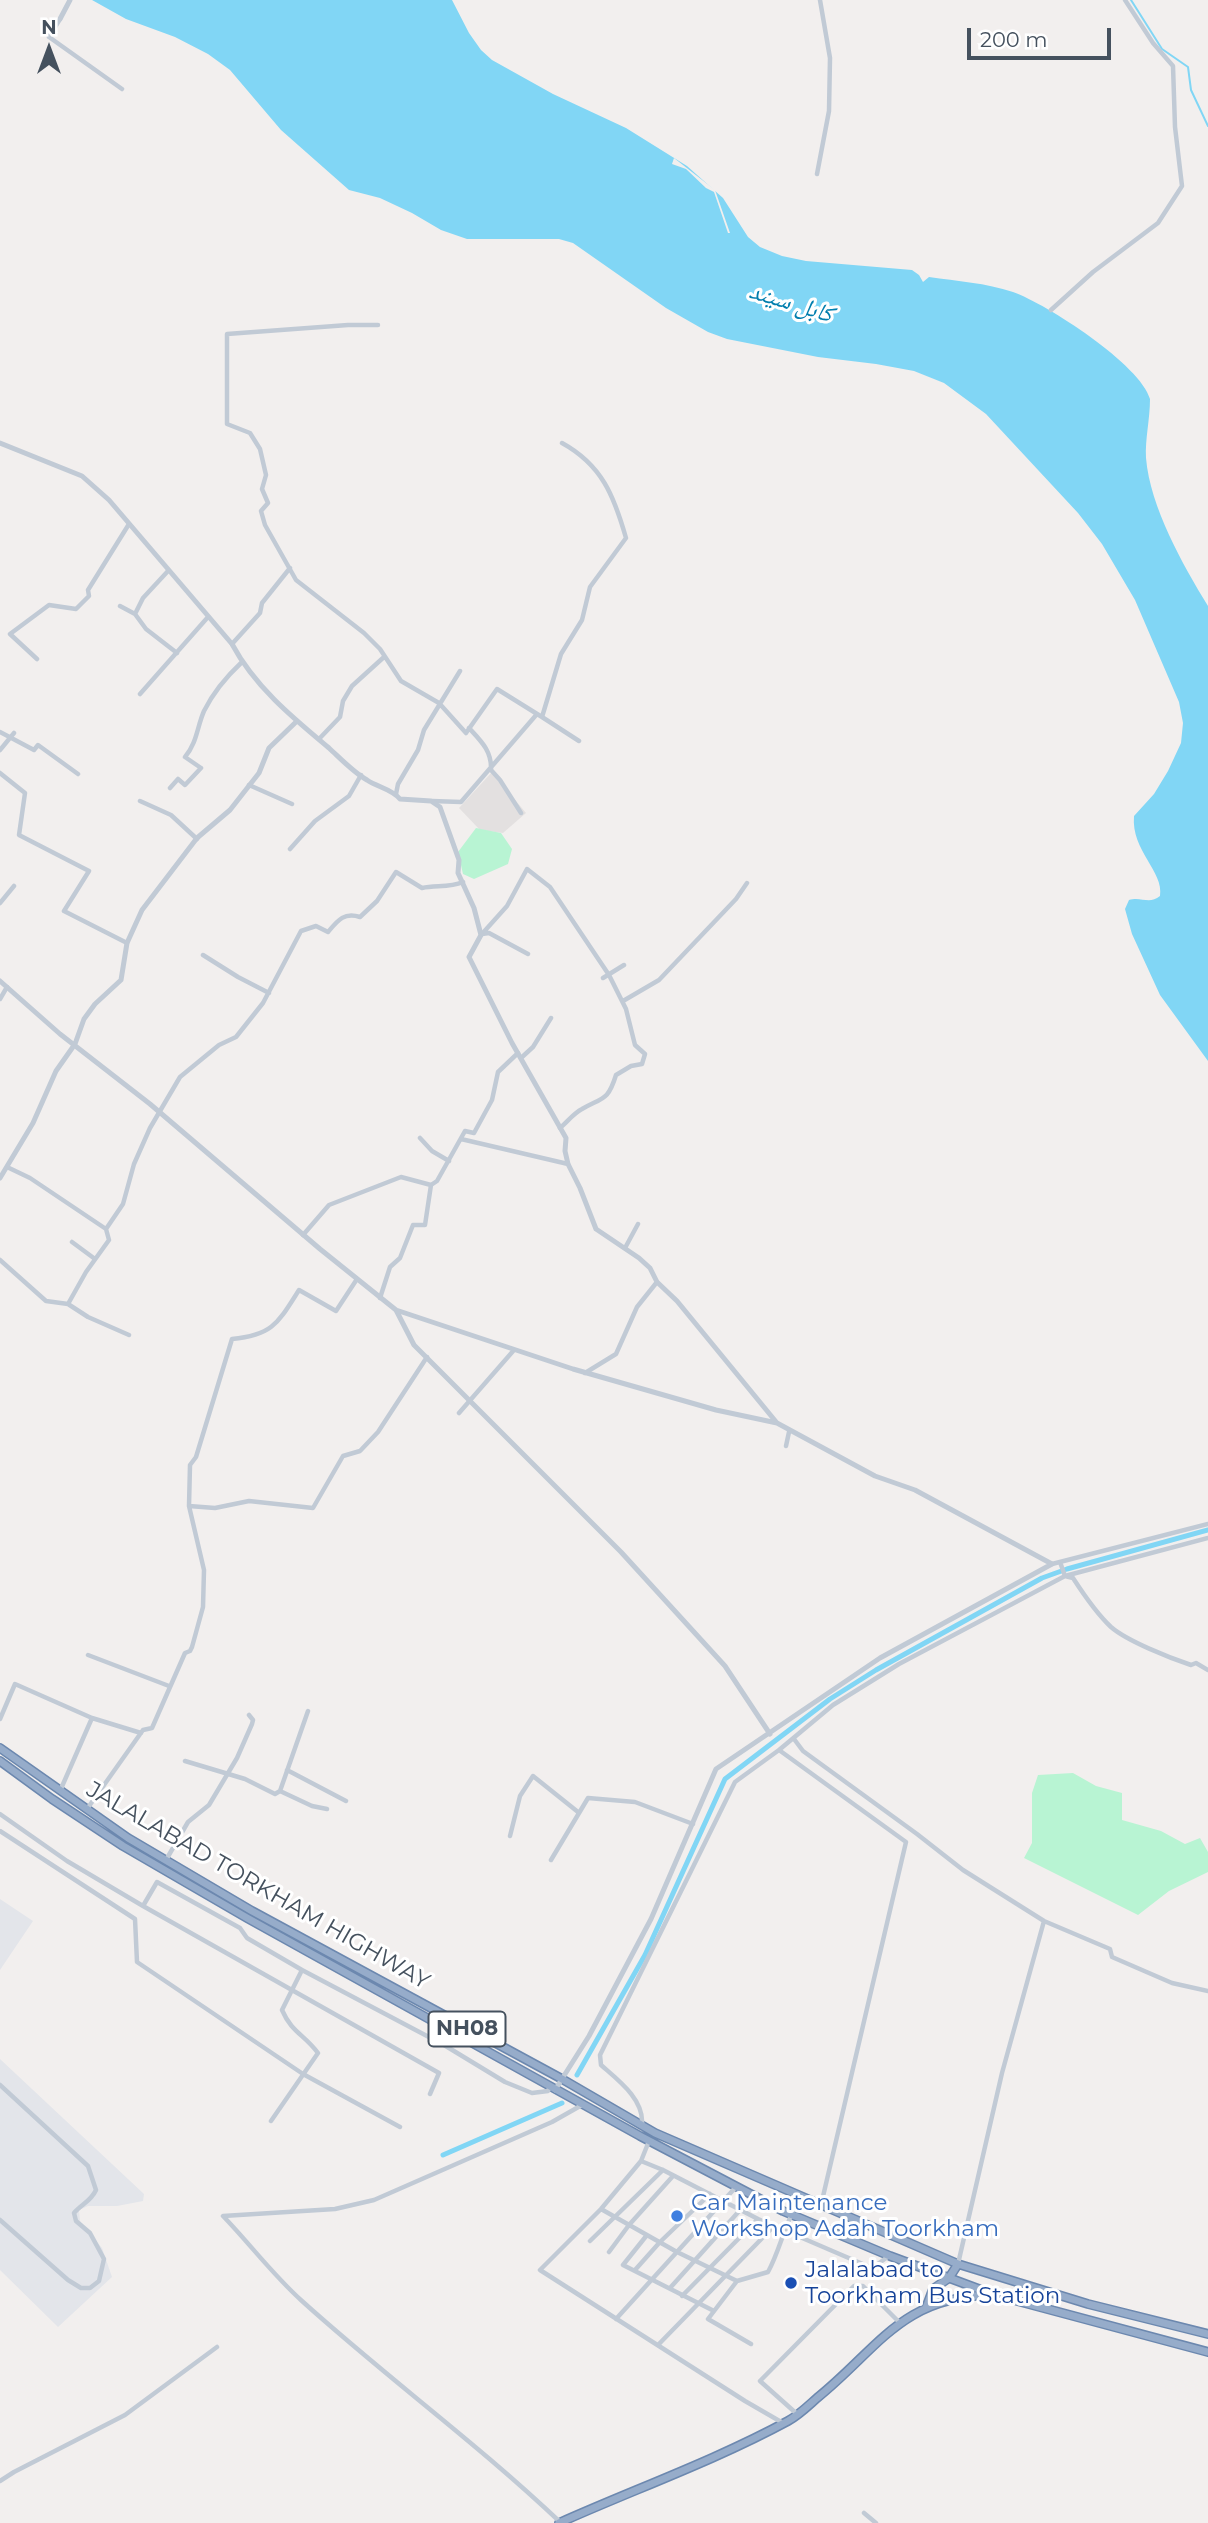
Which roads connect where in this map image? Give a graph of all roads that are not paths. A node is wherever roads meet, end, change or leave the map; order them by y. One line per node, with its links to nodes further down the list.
1 (70, 0): 4 (street)
2 (820, 0): 6 (street)
3 (1125, 0): 7 (street)
4 (60, 19): 5 (street)
5 (122, 89)
6 (817, 174)
7 (1051, 310)
8 (378, 325): 12 (street)
9 (0, 443): 11 (street)
10 (562, 443): 25 (street)
11 (129, 524): 13 (street); 20 (street)
12 (290, 568): 17 (street); 19 (street)
13 (168, 571): 15 (street); 16 (street)
14 (120, 606): 15 (street)
15 (135, 614): 18 (street)
16 (208, 617): 17 (street); 18 (street)
17 (232, 644): 21 (street)
18 (177, 653): 23 (street)
19 (384, 657): 24 (street); 31 (street)
20 (37, 659)
21 (242, 662): 26 (street); 39 (street)
22 (460, 671): 24 (street)
23 (140, 695)
24 (439, 703): 27 (street); 40 (street)
25 (539, 716): 27 (street); 32 (street); 34 (street)
26 (297, 721): 31 (street); 38 (street)
27 (469, 728): 34 (street)
28 (0, 733): 30 (street)
29 (13, 733): 30 (street)
30 (9, 738): 33 (street); 36 (street)
31 (319, 740): 37 (street)
32 (579, 741)
33 (0, 750)
34 (491, 770): 42 (street); 44 (street)
35 (0, 773): 52 (street)
36 (78, 774)
37 (361, 775): 40 (street); 46 (street)
38 (249, 785): 43 (street); 45 (street)
39 (170, 788)
40 (396, 794): 42 (street)
41 (140, 801): 45 (street)
42 (431, 801): 47 (street)
43 (292, 804)
44 (521, 813)
45 (197, 839): 52 (street)
46 (290, 849)
47 (463, 882): 51 (street); 60 (street)
48 (747, 883): 62 (street)
49 (14, 886): 50 (street)
50 (0, 903)
51 (481, 935): 53 (street); 56 (street); 65 (street)
52 (127, 943): 64 (street)
53 (528, 954)
54 (203, 955): 60 (street)
55 (624, 965): 56 (street)
56 (609, 975): 57 (street); 62 (street)
57 (603, 978)
58 (0, 981): 59 (street)
59 (7, 987): 61 (street); 64 (street)
60 (269, 993): 66 (street)
61 (0, 999)
62 (623, 1001): 67 (street)
63 (551, 1018): 65 (street)
64 (75, 1044): 66 (street); 72 (street)
65 (519, 1056): 67 (street); 69 (street)
66 (159, 1112): 76 (street); 77 (street)
67 (560, 1128): 71 (street)
68 (420, 1139): 70 (street)
69 (461, 1139): 70 (street); 71 (street)
70 (449, 1161): 74 (street)
71 (568, 1164): 79 (street)
72 (7, 1167): 73 (street); 76 (street)
73 (0, 1178)
74 (431, 1185): 77 (street); 84 (street)
75 (638, 1224): 79 (street)
76 (106, 1229): 80 (street)
77 (303, 1235): 82 (street)
78 (72, 1242): 80 (street)
79 (625, 1248): 83 (street)
80 (95, 1259): 85 (street)
81 (0, 1260): 85 (street)
82 (357, 1279): 84 (street); 96 (street)
83 (657, 1282): 90 (street); 93 (street)
84 (380, 1299): 86 (street)
85 (68, 1304): 87 (street)
86 (396, 1310): 88 (street); 89 (street)
87 (129, 1335)
88 (513, 1350): 90 (street); 91 (street)
89 (426, 1357): 91 (street); 96 (street)
90 (585, 1373): 93 (street)
91 (470, 1401): 92 (street); 110 (street)
92 (459, 1413)
93 (777, 1423): 94 (street)
94 (789, 1432): 95 (street); 100 (street)
95 (786, 1446)
96 (189, 1506): 104 (street)
97 (1208, 1524): 99 (street)
98 (1208, 1538): 101 (street)
99 (1060, 1562): 100 (street); 101 (street)
100 (1052, 1564): 110 (street)
101 (1065, 1576): 103 (street); 111 (street)
102 (88, 1655): 104 (street)
103 (1208, 1670)
104 (169, 1686): 109 (street)
105 (308, 1711): 116 (street)
106 (249, 1715): 117 (street)
107 (92, 1718): 108 (street); 109 (street); 119 (street)
108 (0, 1719)
109 (141, 1732): 122 (street)
110 (770, 1734): 125 (street)
111 (794, 1739): 113 (street); 131 (street)
112 (0, 1748): 119 (highway, JALALABAD TORKHAM HIGHWAY / NH08)
113 (779, 1749): 142 (street); 152 (street)
114 (0, 1761): 138 (highway, NH08)
115 (185, 1761): 117 (street)
116 (287, 1770): 118 (street); 120 (street)
117 (227, 1774): 118 (street); 128 (street)
118 (280, 1791): 121 (street)
119 (60, 1792): 122 (highway, JALALABAD TORKHAM HIGHWAY / NH08)
120 (346, 1801)
121 (327, 1809)
122 (87, 1810): 128 (highway, JALALABAD TORKHAM HIGHWAY / NH08)
123 (578, 1812): 125 (street); 127 (street); 129 (street)
124 (0, 1814): 130 (street)
125 (693, 1824): 136 (street)
126 (0, 1832): 135 (street)
127 (510, 1836)
128 (166, 1860): 136 (highway, JALALABAD TORKHAM HIGHWAY / NH08)
129 (551, 1860)
130 (143, 1906): 132 (street); 133 (street)
131 (1044, 1921): 134 (street); 169 (street)
132 (302, 1970): 133 (street); 138 (street)
133 (292, 1988): 135 (street); 139 (street)
134 (1208, 1991)
135 (303, 2074): 141 (street); 143 (street)
136 (562, 2079): 138 (street); 142 (highway, JALALABAD TORKHAM HIGHWAY / NH08)
137 (0, 2085): 158 (street)
138 (552, 2088): 140 (highway, NH08)
139 (430, 2094)
140 (582, 2104): 144 (highway, NH08); 193 (street)
141 (271, 2121)
142 (642, 2126): 150 (highway, JALALABAD TORKHAM HIGHWAY / NH08)
143 (400, 2127)
144 (649, 2141): 145 (street); 148 (highway, NH08)
145 (640, 2161): 146 (street); 154 (street)
146 (663, 2169): 147 (street); 156 (street)
147 (673, 2176): 149 (street); 159 (street)
148 (736, 2188): 151 (street); 155 (highway, NH08)
149 (710, 2194): 151 (street); 164 (street)
150 (801, 2197): 152 (highway, JALALABAD TORKHAM HIGHWAY / NH08); 155 (street)
151 (723, 2201): 153 (street); 166 (street)
152 (821, 2206): 169 (highway, JALALABAD TORKHAM HIGHWAY / NH08)
153 (741, 2209): 157 (street); 168 (street)
154 (600, 2210): 156 (street); 182 (street)
155 (790, 2214): 161 (street); 167 (highway, NH08)
156 (616, 2219): 159 (street); 163 (street)
157 (758, 2219): 160 (street); 170 (street)
158 (0, 2220)
159 (628, 2225): 162 (street); 165 (street)
160 (775, 2225): 161 (street); 172 (street)
161 (784, 2230): 167 (street); 175 (street)
162 (647, 2235): 164 (street); 171 (street)
163 (590, 2241)
164 (660, 2242): 166 (street); 171 (street)
165 (609, 2252)
166 (677, 2252): 168 (street); 174 (street)
167 (890, 2256): 173 (highway, NH08)
168 (695, 2260): 170 (street); 176 (street)
169 (958, 2264): 173 (highway); 184 (highway, NH08)
170 (709, 2268): 172 (street); 178 (street)
171 (635, 2270): 174 (street)
172 (725, 2274): 175 (street); 179 (street)
173 (949, 2278): 177 (highway, NH08); 180 (highway)
174 (652, 2279): 176 (street); 182 (street)
175 (737, 2281): 181 (street)
176 (670, 2288): 178 (street)
177 (995, 2295): 180 (highway); 188 (highway, NH08)
178 (682, 2296): 179 (street)
179 (698, 2303): 181 (street); 186 (street)
180 (926, 2308): 183 (highway)
181 (714, 2311): 185 (street)
182 (616, 2319): 186 (street)
183 (899, 2322): 189 (highway); 189 (street)
184 (1208, 2334)
185 (751, 2344)
186 (658, 2345): 190 (street)
187 (217, 2347): 191 (street)
188 (1208, 2353)
189 (797, 2414): 190 (highway)
190 (784, 2423): 193 (highway)
191 (0, 2482)
192 (864, 2513): 194 (street)
193 (560, 2523)
194 (876, 2523)

